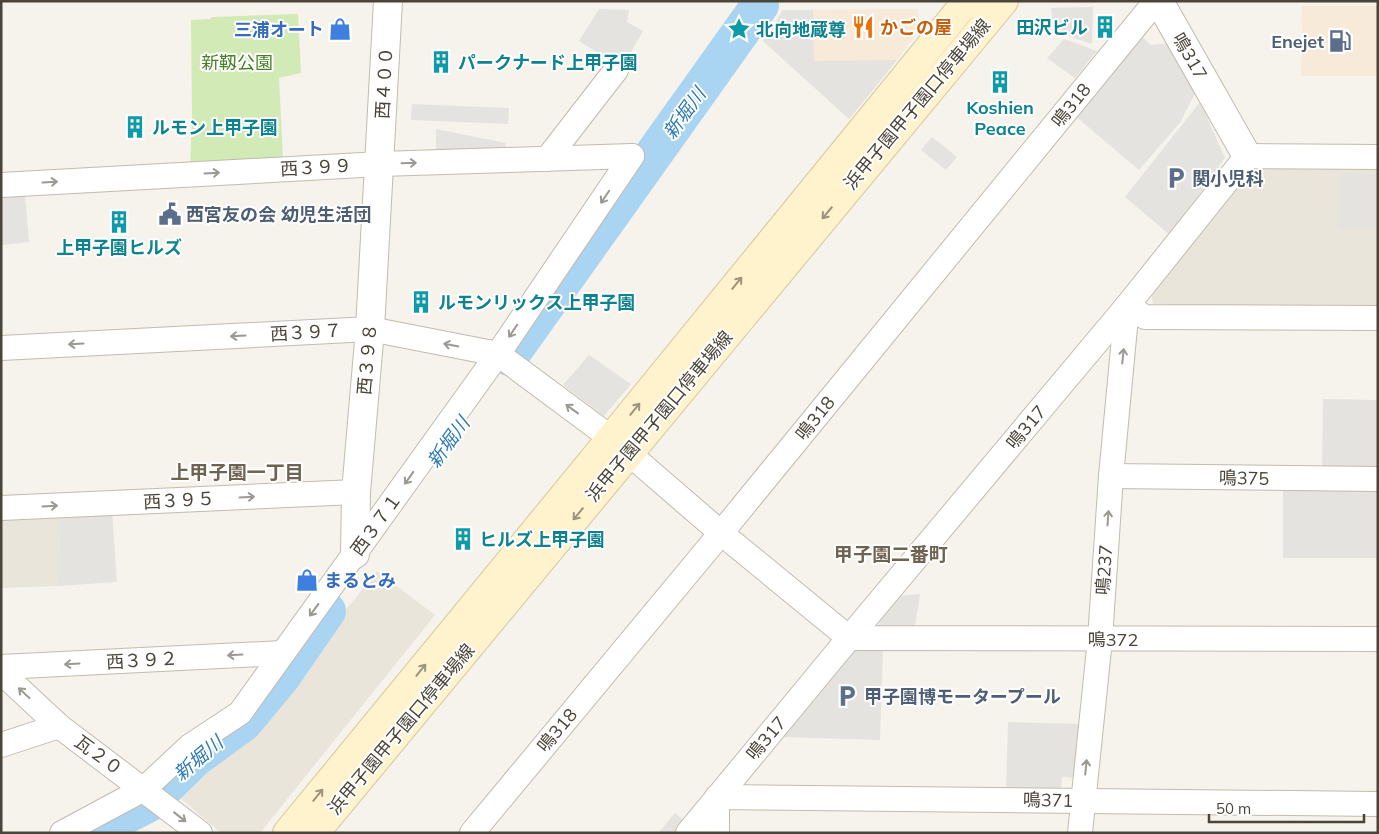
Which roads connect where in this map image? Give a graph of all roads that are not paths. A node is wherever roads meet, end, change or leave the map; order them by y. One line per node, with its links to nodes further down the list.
1 (388, 1): 10 (street, 西４００)
2 (971, 1): 17 (main road, 浜甲子園甲子園口停車場線, one-way to 2)
3 (1004, 1): 17 (main road, 浜甲子園甲子園口停車場線, one-way to 17)
4 (1157, 1): 7 (street, 鳴317); 22 (street, 鳴318)
5 (616, 70): 9 (street)
6 (632, 156): 9 (street, 西３９９); 16 (street, 西３７１, one-way to 16)
7 (1247, 156): 8 (street); 12 (street, 鳴317)
8 (1378, 157)
9 (547, 159): 10 (street, 西３９９, one-way to 9)
10 (380, 164): 11 (street, 西３９９, one-way to 10); 14 (street, 西３９８)
11 (1, 185)
12 (1128, 306): 13 (street); 18 (street, 鳴237, one-way to 12); 24 (street, 鳴317)
13 (1378, 318)
14 (370, 329): 15 (street, 西３９７, one-way to 15); 16 (street, 西３９７, one-way to 14); 20 (street, 西３９８)
15 (1, 348)
16 (502, 357): 17 (street, 西３９７, one-way to 16); 23 (street, 西３７１, one-way to 23)
17 (620, 445): 22 (street, 西３９７); 38 (main road, 浜甲子園甲子園口停車場線, one-way to 17); 39 (main road, 浜甲子園甲子園口停車場線, one-way to 39)
18 (1111, 476): 19 (street, 鳴375); 25 (street, 鳴237, one-way to 18)
19 (1378, 479)
20 (356, 492): 21 (street, 西３９５, one-way to 20); 23 (street, 西３９８)
21 (1, 508)
22 (721, 533): 24 (street, 西３９７); 40 (street, 鳴318)
23 (355, 554): 27 (street, 西３７１, one-way to 27)
24 (849, 638): 25 (street, 鳴372); 33 (street, 鳴317)
25 (1100, 639): 26 (street, 鳴372); 34 (street, 鳴237, one-way to 25)
26 (1378, 639)
27 (283, 653): 28 (street, 西３９２, one-way to 28); 32 (street, 西３７１)
28 (1, 667)
29 (1, 672): 30 (street, 瓦２０, one-way to 29)
30 (59, 726): 31 (street); 32 (street, 瓦２０)
31 (1, 746)
32 (152, 795): 36 (street, 西３７１); 37 (street, 瓦２０, one-way to 37)
33 (718, 797): 34 (street, 鳴371); 41 (street, 鳴317); 42 (street)
34 (1083, 801): 35 (street, 鳴371); 43 (street, 鳴237)
35 (1378, 804)
36 (62, 833)
37 (200, 833)
38 (286, 833)
39 (315, 833)
40 (472, 833)
41 (688, 833)
42 (717, 833)
43 (1080, 833)

